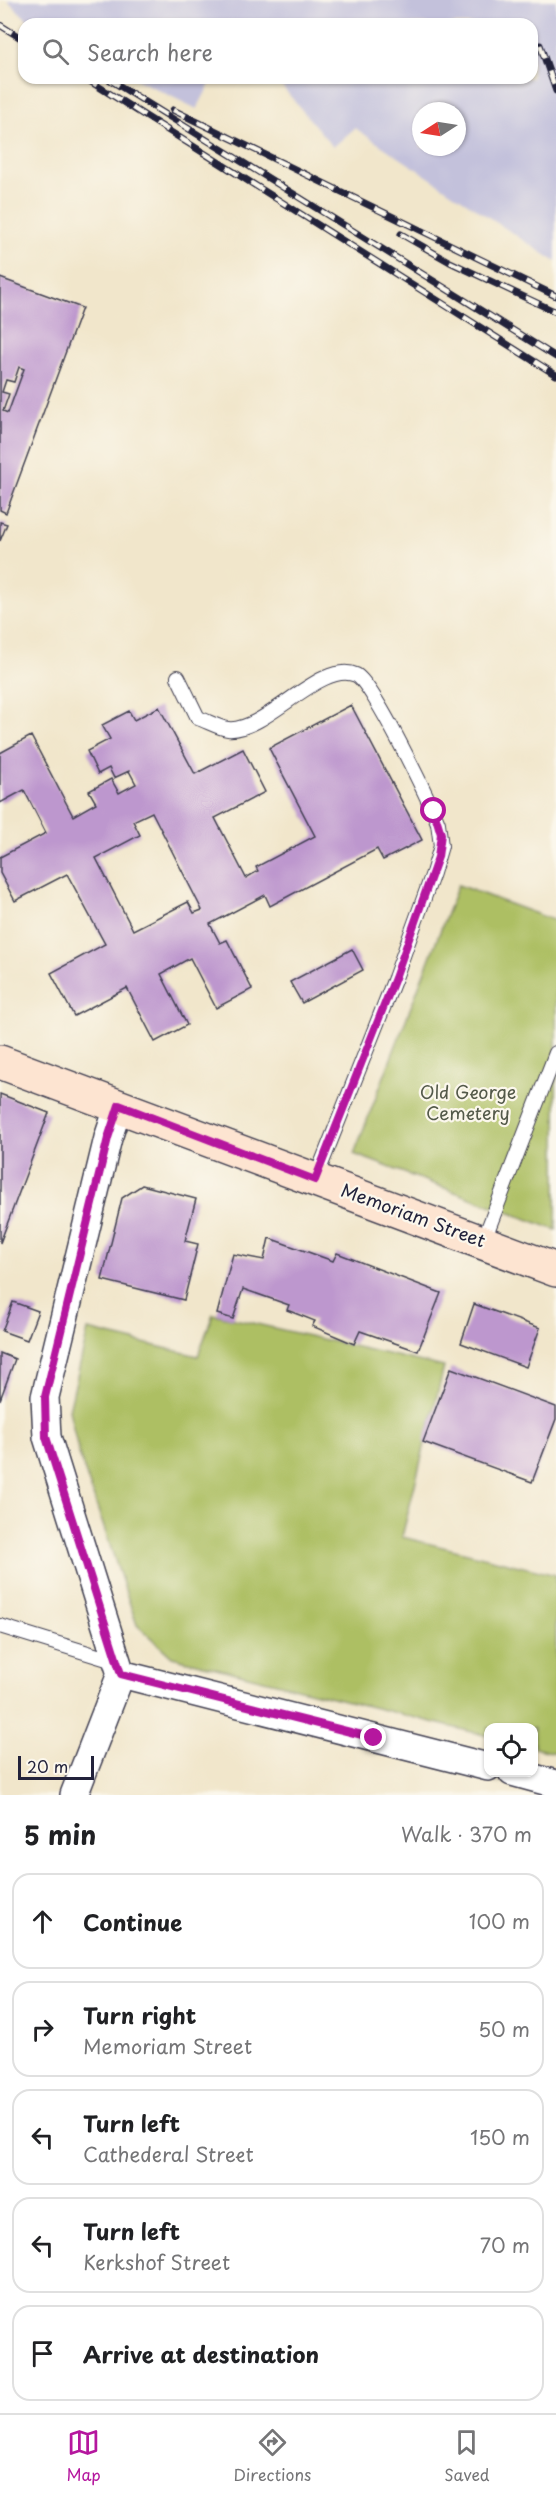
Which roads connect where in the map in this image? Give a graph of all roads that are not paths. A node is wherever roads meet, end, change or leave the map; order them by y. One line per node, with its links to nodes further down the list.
1 (178, 677): 5 (lane)
2 (556, 1053): 6 (lane)
3 (0, 1062): 4 (street, Memoriam Street)
4 (119, 1105): 5 (street, Memoriam Street); 9 (street)
5 (315, 1180): 6 (street, Memoriam Street)
6 (483, 1242): 7 (street, Memoriam Street)
7 (556, 1270)
8 (0, 1626): 9 (lane)
9 (119, 1668): 10 (street); 13 (street)
10 (484, 1766)
11 (528, 1777): 12 (street)
12 (556, 1784)
13 (74, 1795)

